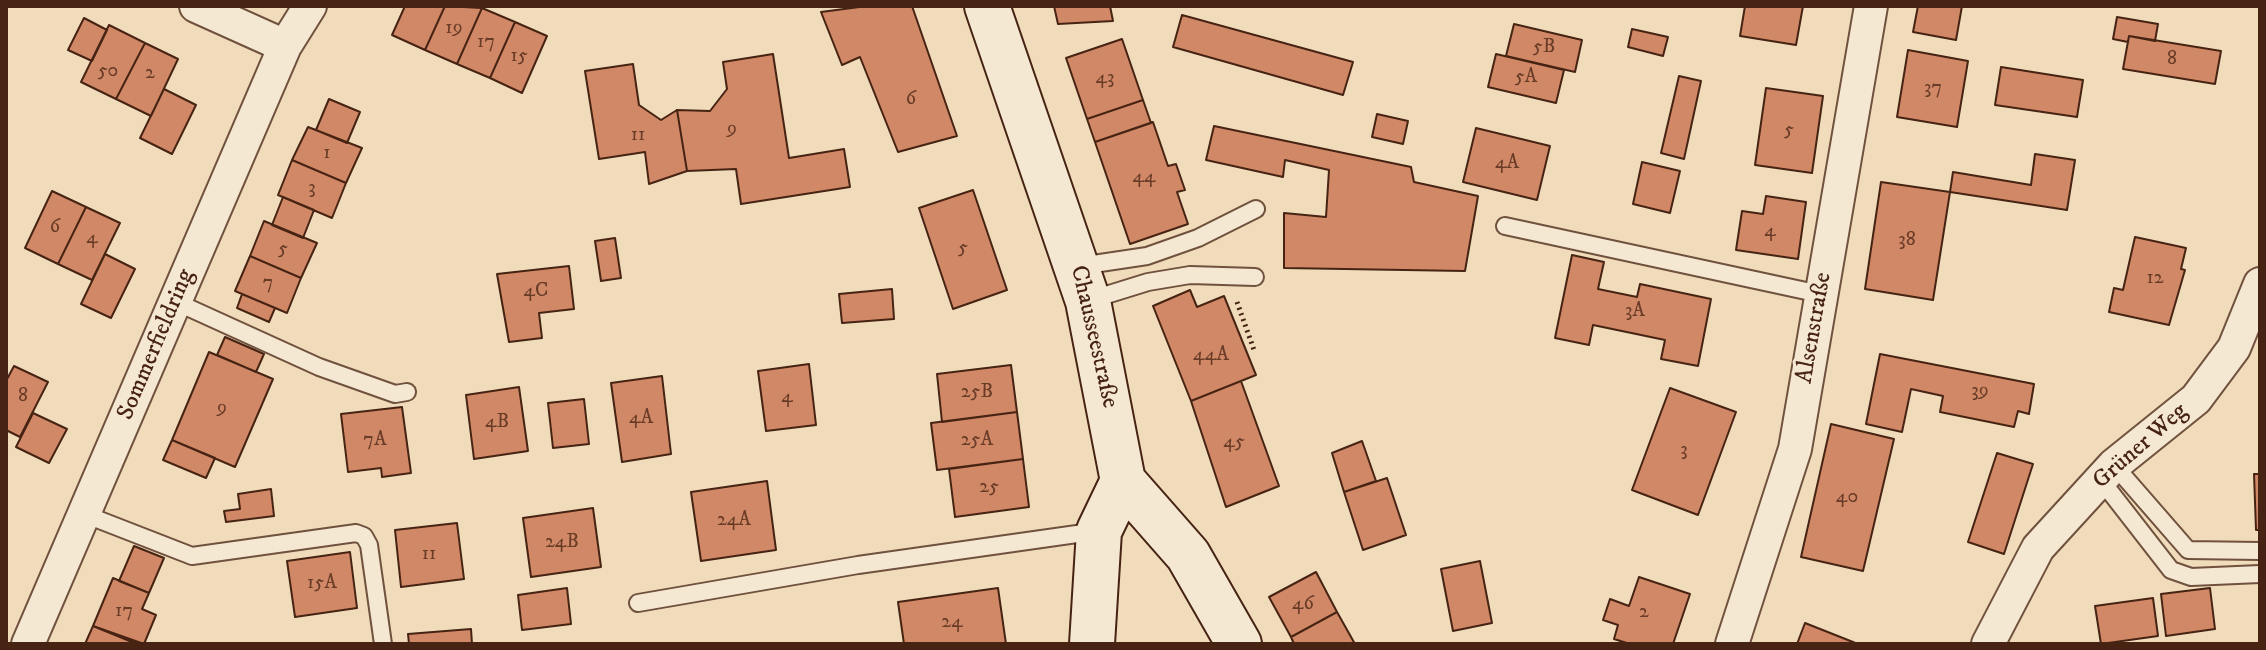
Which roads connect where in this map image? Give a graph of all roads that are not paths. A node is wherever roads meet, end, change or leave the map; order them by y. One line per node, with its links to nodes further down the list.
1 (196, 6): 5 (street)
2 (310, 6): 5 (street, Sommerfieldring)
3 (987, 6): 9 (street, Chausseestraße)
4 (1871, 6): 11 (street, Alsenstraße)
5 (285, 46): 12 (street, Sommerfieldring)
6 (1256, 209): 9 (lane)
7 (1505, 226): 11 (lane)
8 (1255, 277): 9 (lane)
9 (1083, 283): 15 (street, Chausseestraße)
10 (2260, 284): 14 (street, Grüner Weg)
11 (1820, 294): 25 (street, Alsenstraße)
12 (176, 302): 13 (lane); 16 (street, Sommerfieldring)
13 (407, 392)
14 (2107, 472): 18 (lane); 19 (lane); 26 (street, Grüner Weg)
15 (1123, 481): 17 (street); 24 (street)
16 (84, 514): 21 (street, Sommerfieldring); 22 (lane)
17 (1099, 531): 20 (lane); 23 (street)
18 (2260, 551)
19 (2260, 574)
20 (638, 603)
21 (28, 644)
22 (383, 644)
23 (1092, 644)
24 (1239, 644)
25 (1732, 644)
26 (1988, 644)

